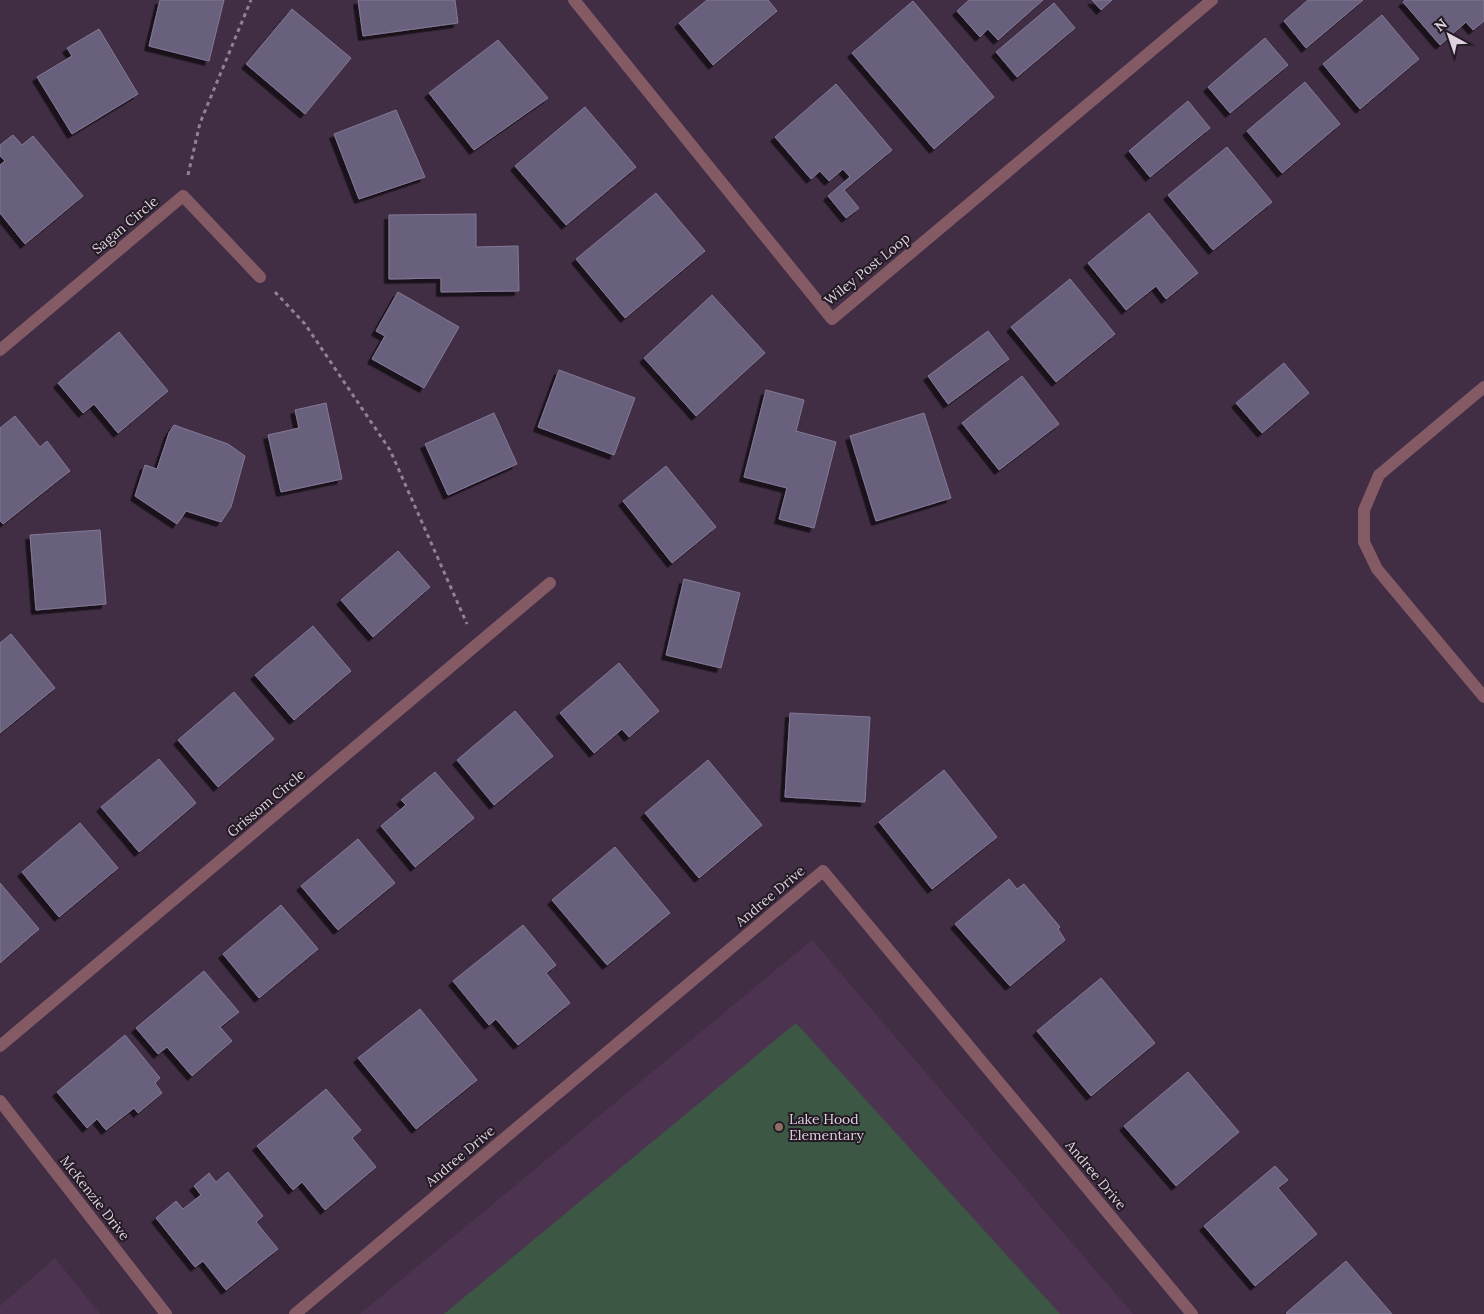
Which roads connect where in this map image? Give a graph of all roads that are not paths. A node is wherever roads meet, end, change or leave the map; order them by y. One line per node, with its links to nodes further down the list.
1 (574, 0): 2 (street, Wiley Post Loop)
2 (1212, 0)
3 (260, 276): 4 (street, Sagan Circle)
4 (0, 350)
5 (1484, 387): 7 (street)
6 (550, 583): 8 (street, Grissom Circle)
7 (1484, 697)
8 (0, 1046)
9 (0, 1101): 10 (street, McKenzie Drive)
10 (166, 1314)
11 (295, 1314): 12 (street, Andree Drive)
12 (1192, 1314)

